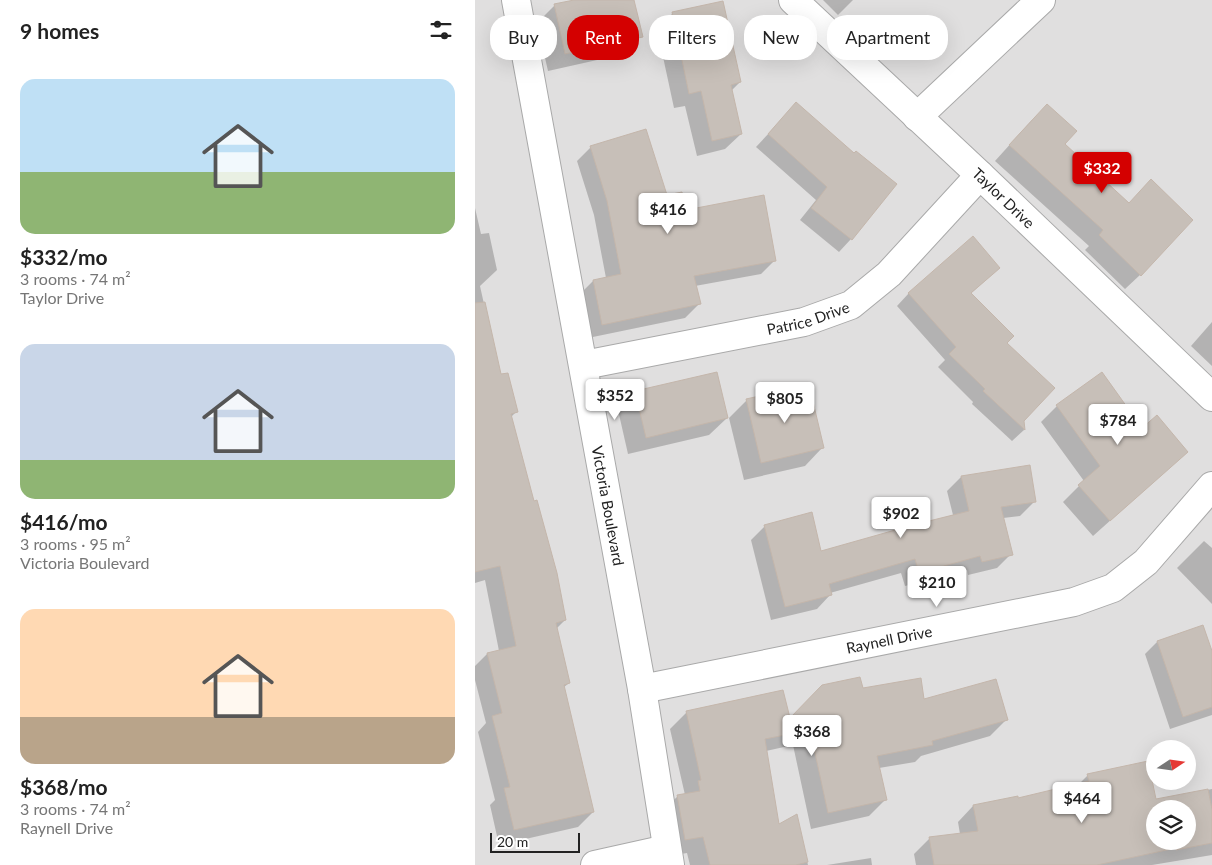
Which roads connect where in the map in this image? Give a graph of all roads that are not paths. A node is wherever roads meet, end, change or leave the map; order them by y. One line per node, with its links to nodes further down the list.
1 (516, 0): 6 (street, Victoria Boulevard)
2 (793, 0): 4 (street, Taylor Drive)
3 (1041, 0): 4 (street)
4 (917, 117): 5 (street, Taylor Drive)
5 (980, 175): 6 (street, Patrice Drive); 7 (street, Taylor Drive)
6 (584, 365): 9 (street, Victoria Boulevard)
7 (1212, 397)
8 (1212, 486): 9 (street, Raynell Drive)
9 (642, 689): 10 (street, Victoria Boulevard)
10 (669, 857): 11 (street)
11 (595, 865)

